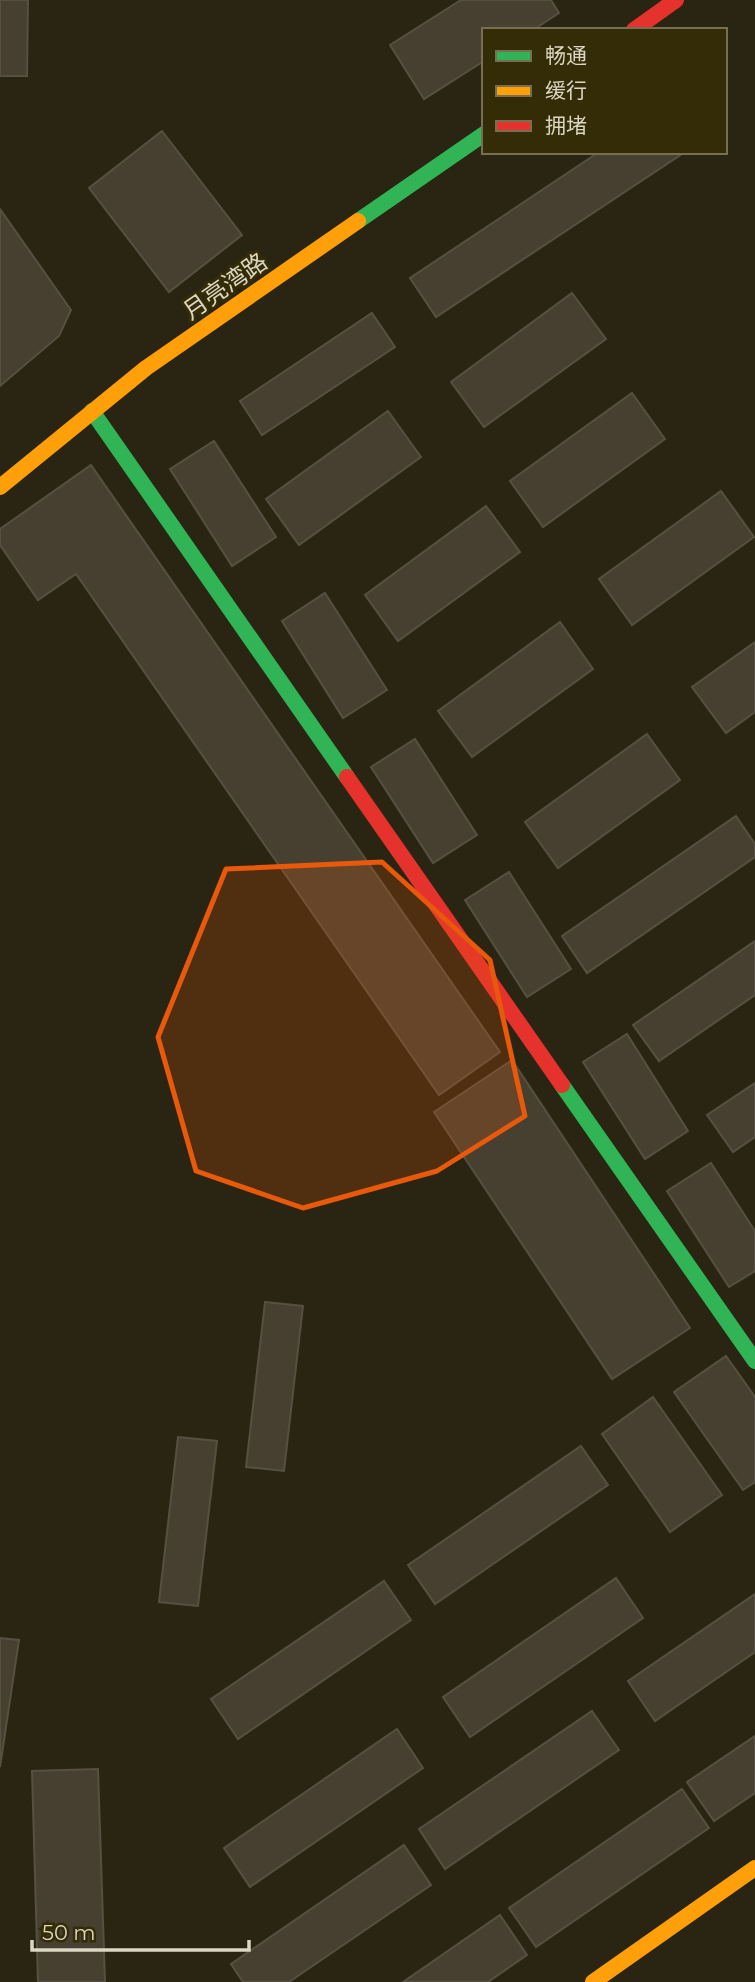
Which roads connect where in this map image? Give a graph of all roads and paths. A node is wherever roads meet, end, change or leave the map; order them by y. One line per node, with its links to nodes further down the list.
1 (677, 0): 2 (street)
2 (637, 28)
3 (482, 135): 4 (street, 月亮湾路)
4 (92, 411): 5 (street, 月亮湾路); 6 (street)
5 (0, 488)
6 (755, 1361)
7 (755, 1868): 8 (street)
8 (593, 1982)

